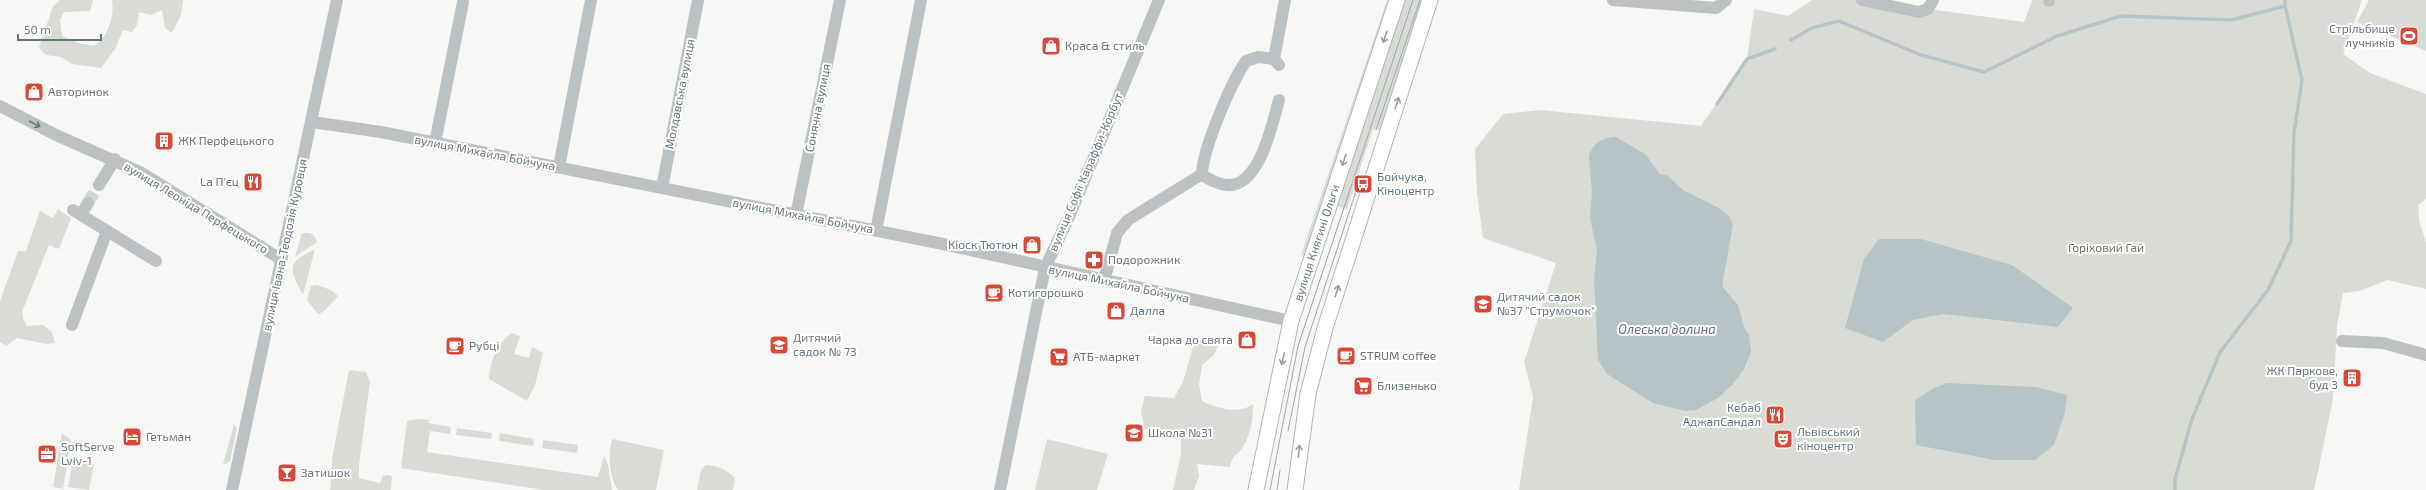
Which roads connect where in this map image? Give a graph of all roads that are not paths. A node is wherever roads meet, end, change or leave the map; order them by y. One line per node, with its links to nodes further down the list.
1 (337, 0): 17 (street, вулиця Івана-Теодозія Куровця)
2 (591, 0): 20 (street)
3 (698, 0): 23 (street, Молдавська вулиця)
4 (840, 0): 25 (street, Сонячна вулиця)
5 (921, 0): 27 (street)
6 (1159, 0): 30 (street, вулиця Софії Караффи-Корбут)
7 (1285, 0): 21 (street)
8 (1397, 0): 32 (main road, вулиця Княгині Ольги, one-way to 32)
9 (1430, 0): 39 (main road, one-way to 9)
10 (1613, 0): 14 (street)
11 (1862, 0): 12 (street)
12 (1933, 0)
13 (464, 1): 18 (street)
14 (1725, 2)
15 (1279, 100): 21 (street)
16 (0, 106): 19 (street, вулиця Леоніда Перфецького, one-way to 19)
17 (312, 122): 18 (street, вулиця Михайла Бойчука); 28 (street, вулиця Івана-Теодозія Куровця)
18 (435, 143): 20 (street, вулиця Михайла Бойчука)
19 (115, 159): 22 (street); 28 (street, вулиця Леоніда Перфецького)
20 (559, 167): 23 (street, вулиця Михайла Бойчука)
21 (1202, 174): 31 (street)
22 (99, 185)
23 (662, 188): 25 (street, вулиця Михайла Бойчука)
24 (88, 203): 26 (street)
25 (796, 215): 27 (street, вулиця Михайла Бойчука)
26 (107, 231): 29 (street); 33 (street)
27 (876, 231): 30 (street, вулиця Михайла Бойчука)
28 (282, 260): 36 (street, вулиця Івана-Теодозія Куровця)
29 (156, 261)
30 (1045, 268): 31 (street, вулиця Михайла Бойчука); 37 (street, вулиця Софії Караффи-Корбут)
31 (1104, 281): 32 (street, вулиця Михайла Бойчука)
32 (1292, 321): 38 (main road, вулиця Княгині Ольги, one-way to 38)
33 (72, 325)
34 (2342, 341): 35 (street)
35 (2426, 354)
36 (232, 490)
37 (1000, 490)
38 (1256, 490)
39 (1295, 490)

